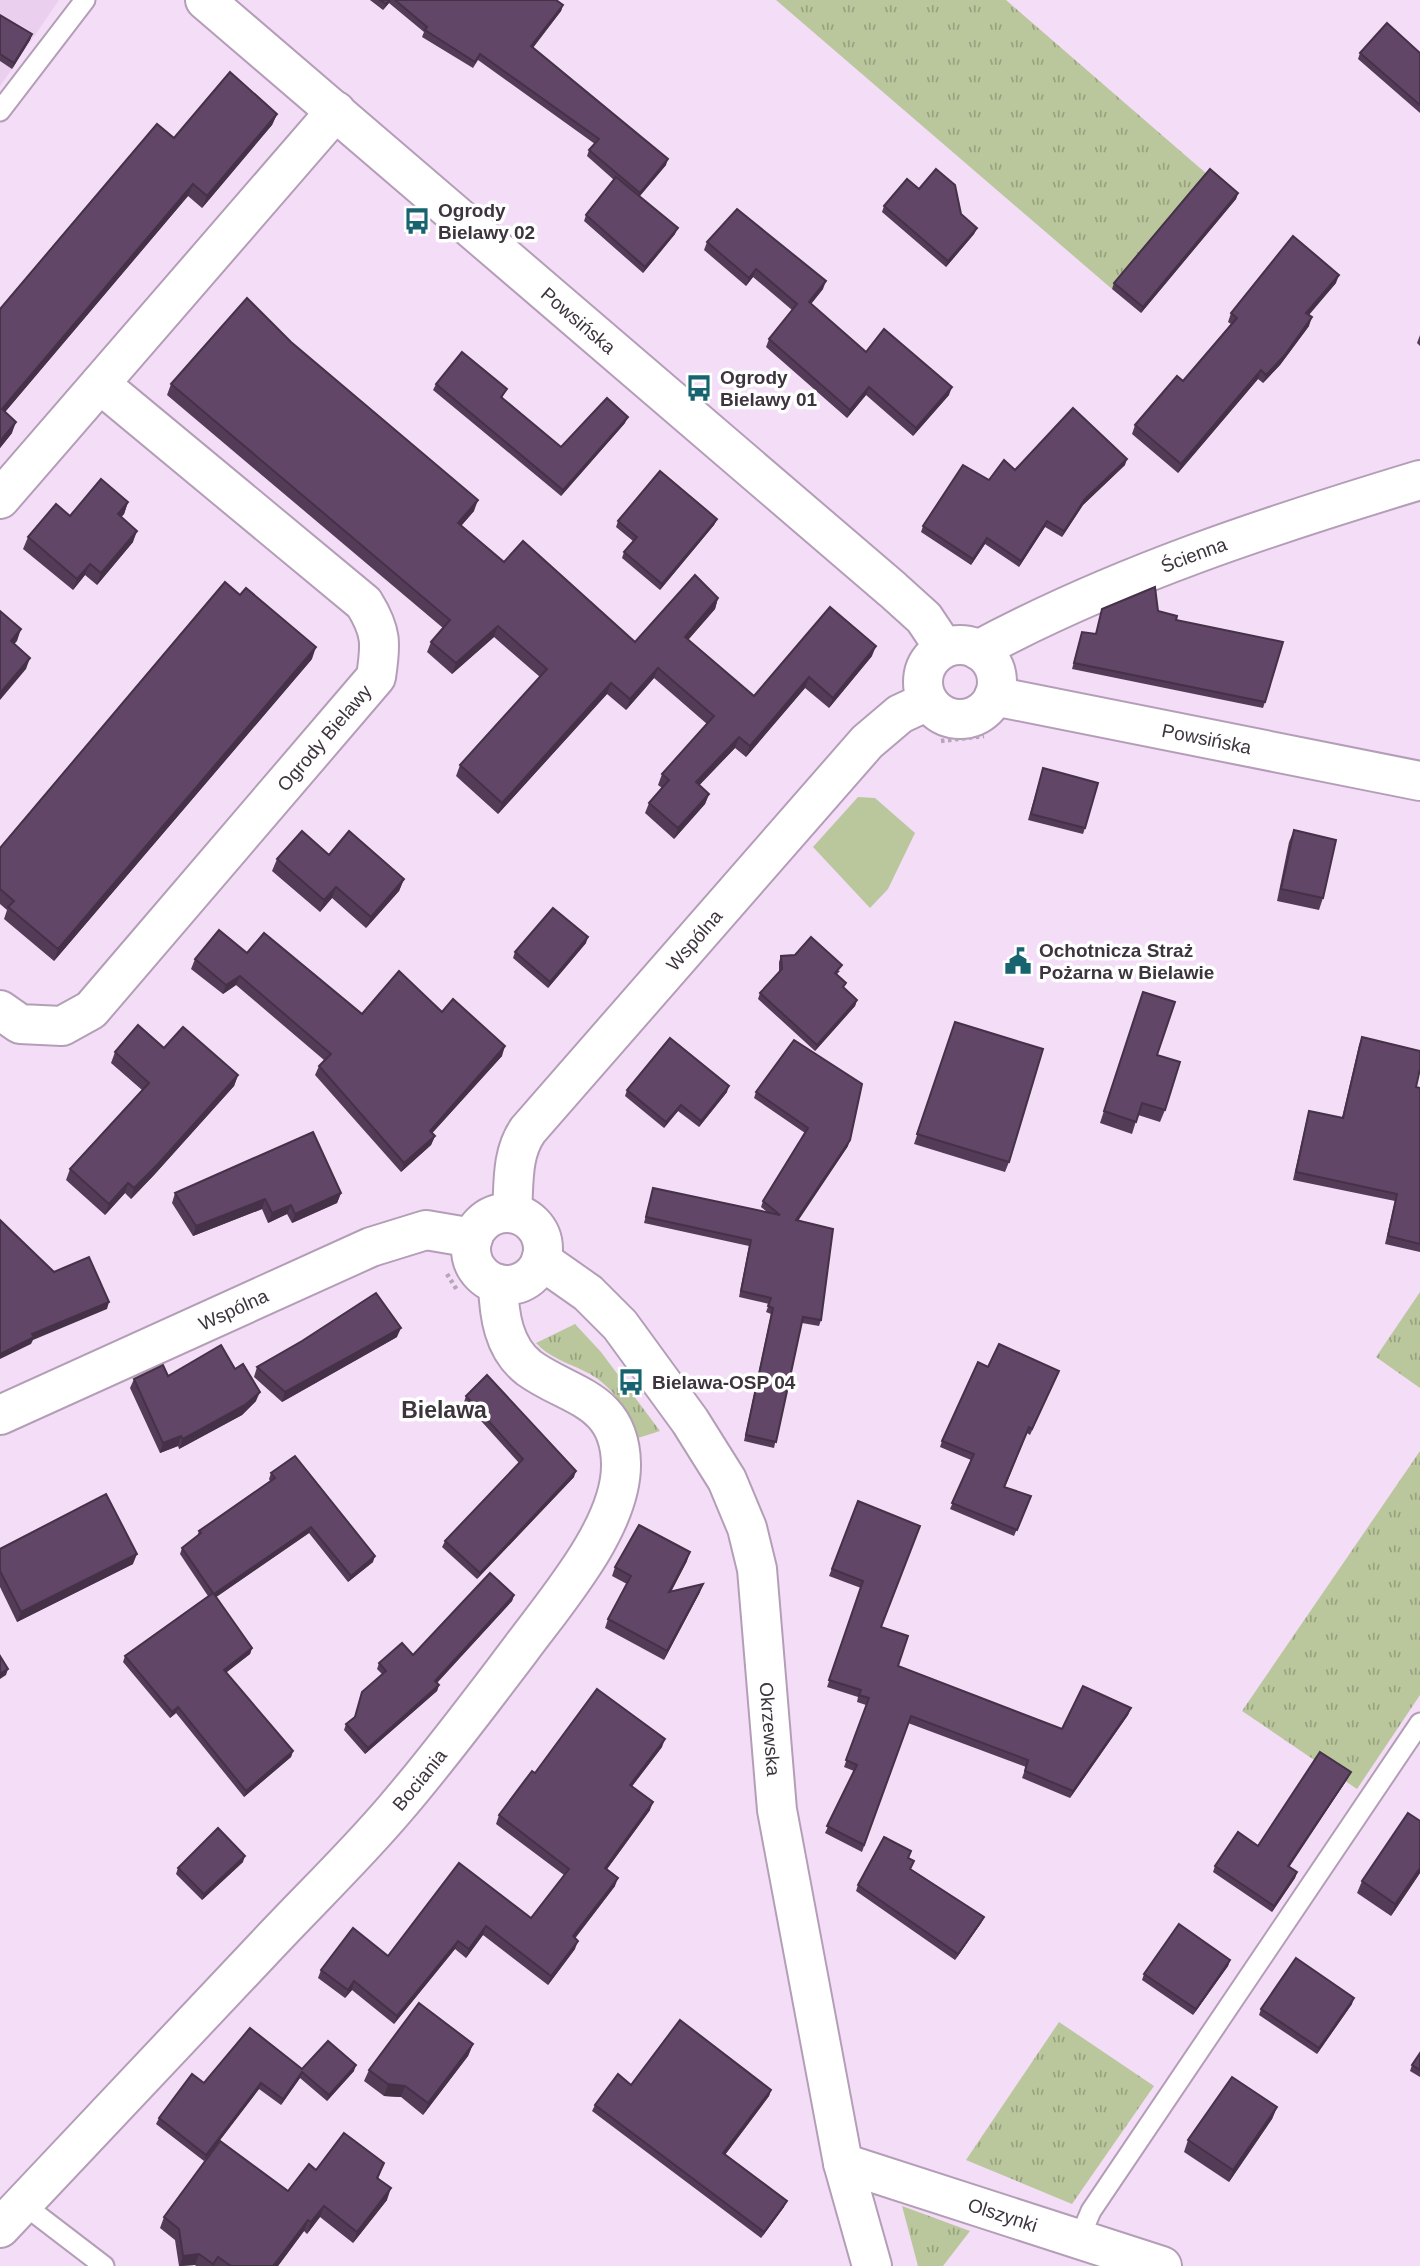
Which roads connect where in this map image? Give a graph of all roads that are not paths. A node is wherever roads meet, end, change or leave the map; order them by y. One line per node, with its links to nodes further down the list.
1 (85, 0): 3 (lane)
2 (205, 0): 4 (street, Powsińska)
3 (0, 111)
4 (336, 111): 5 (street); 8 (street, Powsińska)
5 (100, 384): 7 (street); 12 (street, Ogrody Bielawy)
6 (1420, 480): 8 (street, Ścienna)
7 (0, 499)
8 (961, 649): 9 (street); 10 (street)
9 (994, 696): 10 (street); 11 (street, Powsińska)
10 (928, 701): 13 (street, Wspólna)
11 (1420, 781)
12 (0, 1010)
13 (512, 1213): 14 (street); 15 (street)
14 (473, 1238): 16 (street); 17 (street, Wspólna)
15 (541, 1260): 16 (street); 19 (street, Okrzewska)
16 (498, 1284): 20 (street, Bociania)
17 (0, 1415)
18 (1420, 1723): 21 (lane)
19 (843, 2163): 21 (street, Olszynki); 23 (street, Okrzewska)
20 (11, 2216): 22 (lane)
21 (1079, 2239): 24 (street, Olszynki)
22 (104, 2266)
23 (872, 2266)
24 (1162, 2266)

